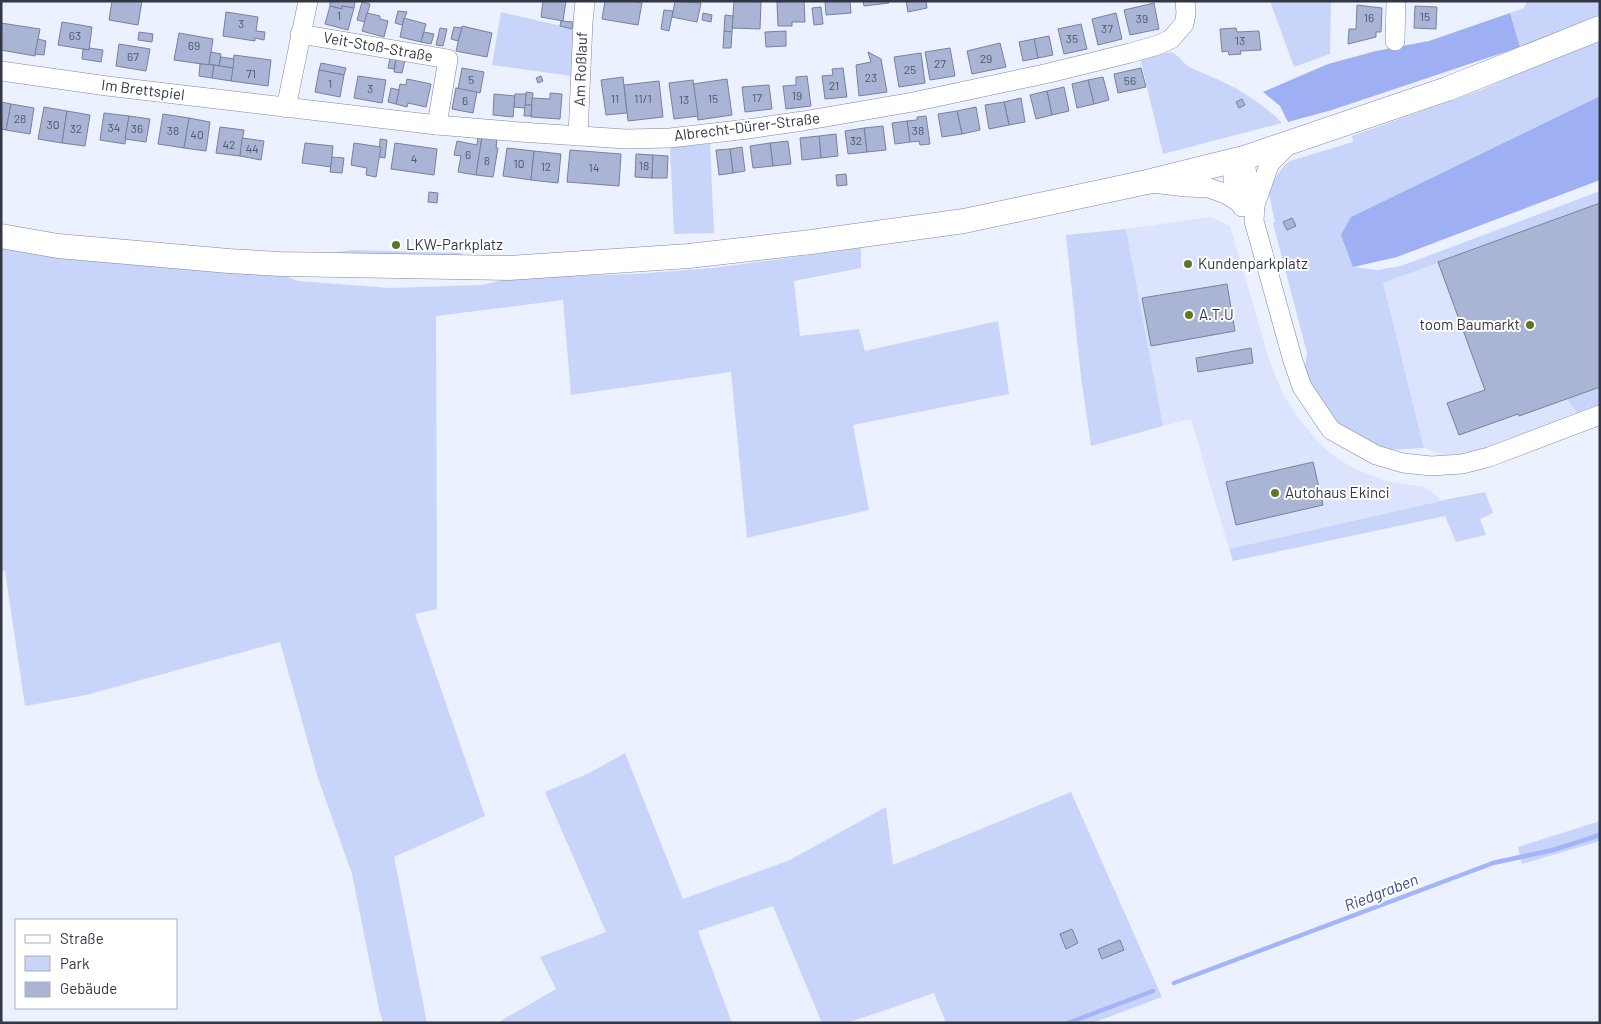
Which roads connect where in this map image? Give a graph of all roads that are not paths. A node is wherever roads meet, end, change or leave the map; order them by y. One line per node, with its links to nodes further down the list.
1 (585, 1): 11 (street, Am Roßlauf)
2 (1396, 1): 7 (street)
3 (302, 2): 6 (street)
4 (1186, 8): 11 (street, Albrecht-Dürer-Straße)
5 (1600, 28): 12 (main road)
6 (300, 34): 9 (street); 10 (street, Veit-Stoß-Straße)
7 (1395, 41)
8 (1, 71): 9 (street, Im Brettspiel)
9 (286, 108): 10 (street, Albrecht-Dürer-Straße)
10 (437, 125): 11 (street, Albrecht-Dürer-Straße)
11 (578, 136)
12 (1287, 146): 13 (main road); 15 (street)
13 (1238, 159): 14 (main road); 15 (street)
14 (1147, 182): 15 (street); 16 (main road)
15 (1250, 210): 17 (street)
16 (1, 236)
17 (1600, 415)

